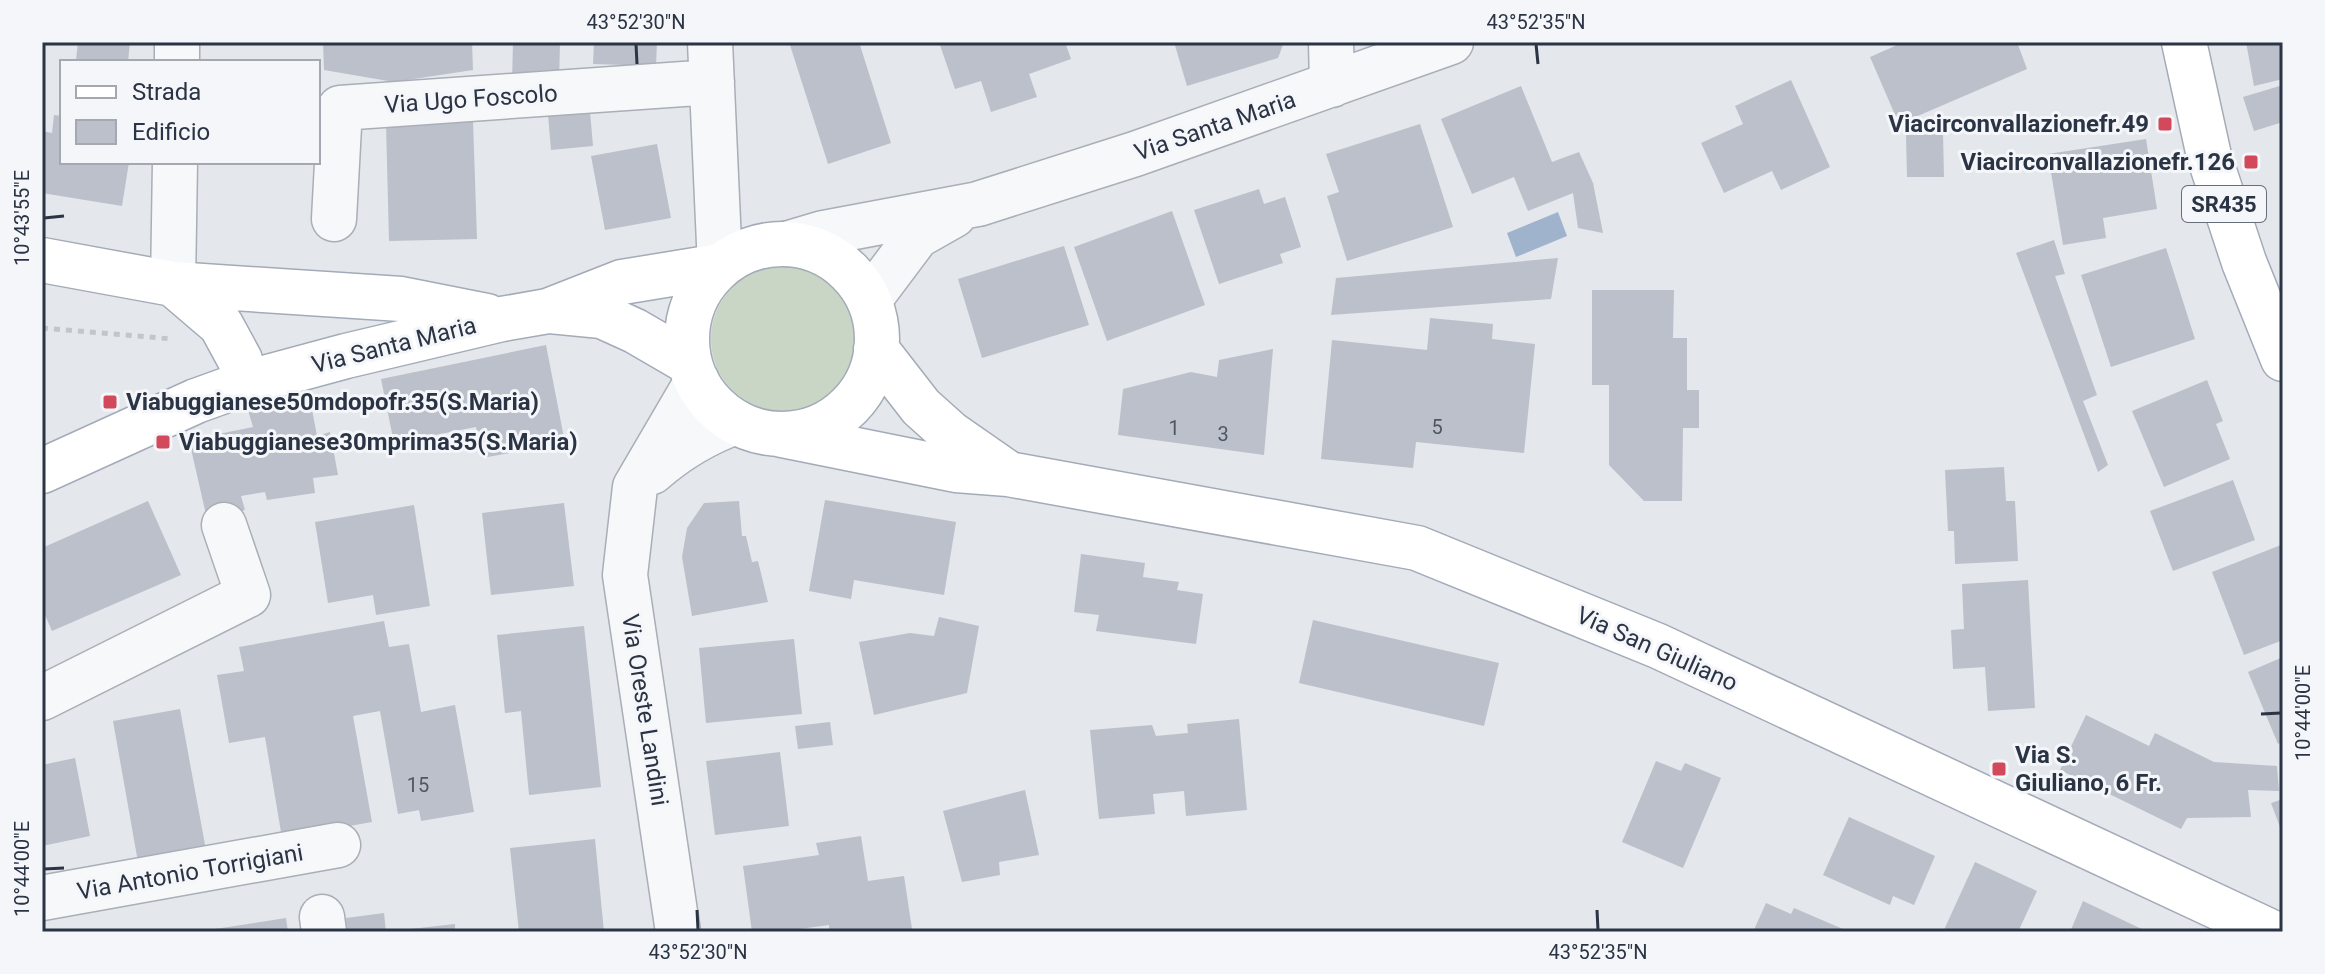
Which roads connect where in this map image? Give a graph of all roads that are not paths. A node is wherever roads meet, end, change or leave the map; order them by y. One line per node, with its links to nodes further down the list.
1 (1331, 42): 5 (street)
2 (1451, 42): 5 (street, Via Santa Maria)
3 (2184, 42): 17 (main road, SR435)
4 (711, 62): 8 (street, Via Ugo Foscolo); 11 (street, Via Ugo Foscolo)
5 (1332, 85): 7 (street, Via Santa Maria)
6 (175, 164): 12 (street)
7 (978, 204): 9 (street); 13 (street)
8 (334, 219)
9 (786, 244): 11 (main road); 13 (main road)
10 (42, 260): 12 (main road)
11 (720, 266): 14 (main road); 18 (main road)
12 (173, 284): 15 (main road); 19 (main road)
13 (869, 300): 16 (main road)
14 (548, 311): 15 (main road, Via Santa Maria); 18 (main road)
15 (502, 319): 19 (main road, Via Santa Maria)
16 (876, 349): 21 (main road); 23 (main road)
17 (2283, 359)
18 (693, 372): 20 (main road); 24 (street, Via Oreste Landini)
19 (246, 383): 22 (main road, Via Santa Maria)
20 (736, 422): 21 (main road); 24 (street)
21 (777, 434): 23 (main road, Via San Giuliano)
22 (42, 471)
23 (1008, 474): 30 (main road, Via San Giuliano)
24 (635, 487): 29 (street, Via Oreste Landini)
25 (224, 525): 26 (street)
26 (42, 698)
27 (338, 845): 28 (street, Via Antonio Torrigiani)
28 (42, 898)
29 (678, 932)
30 (2271, 932)

